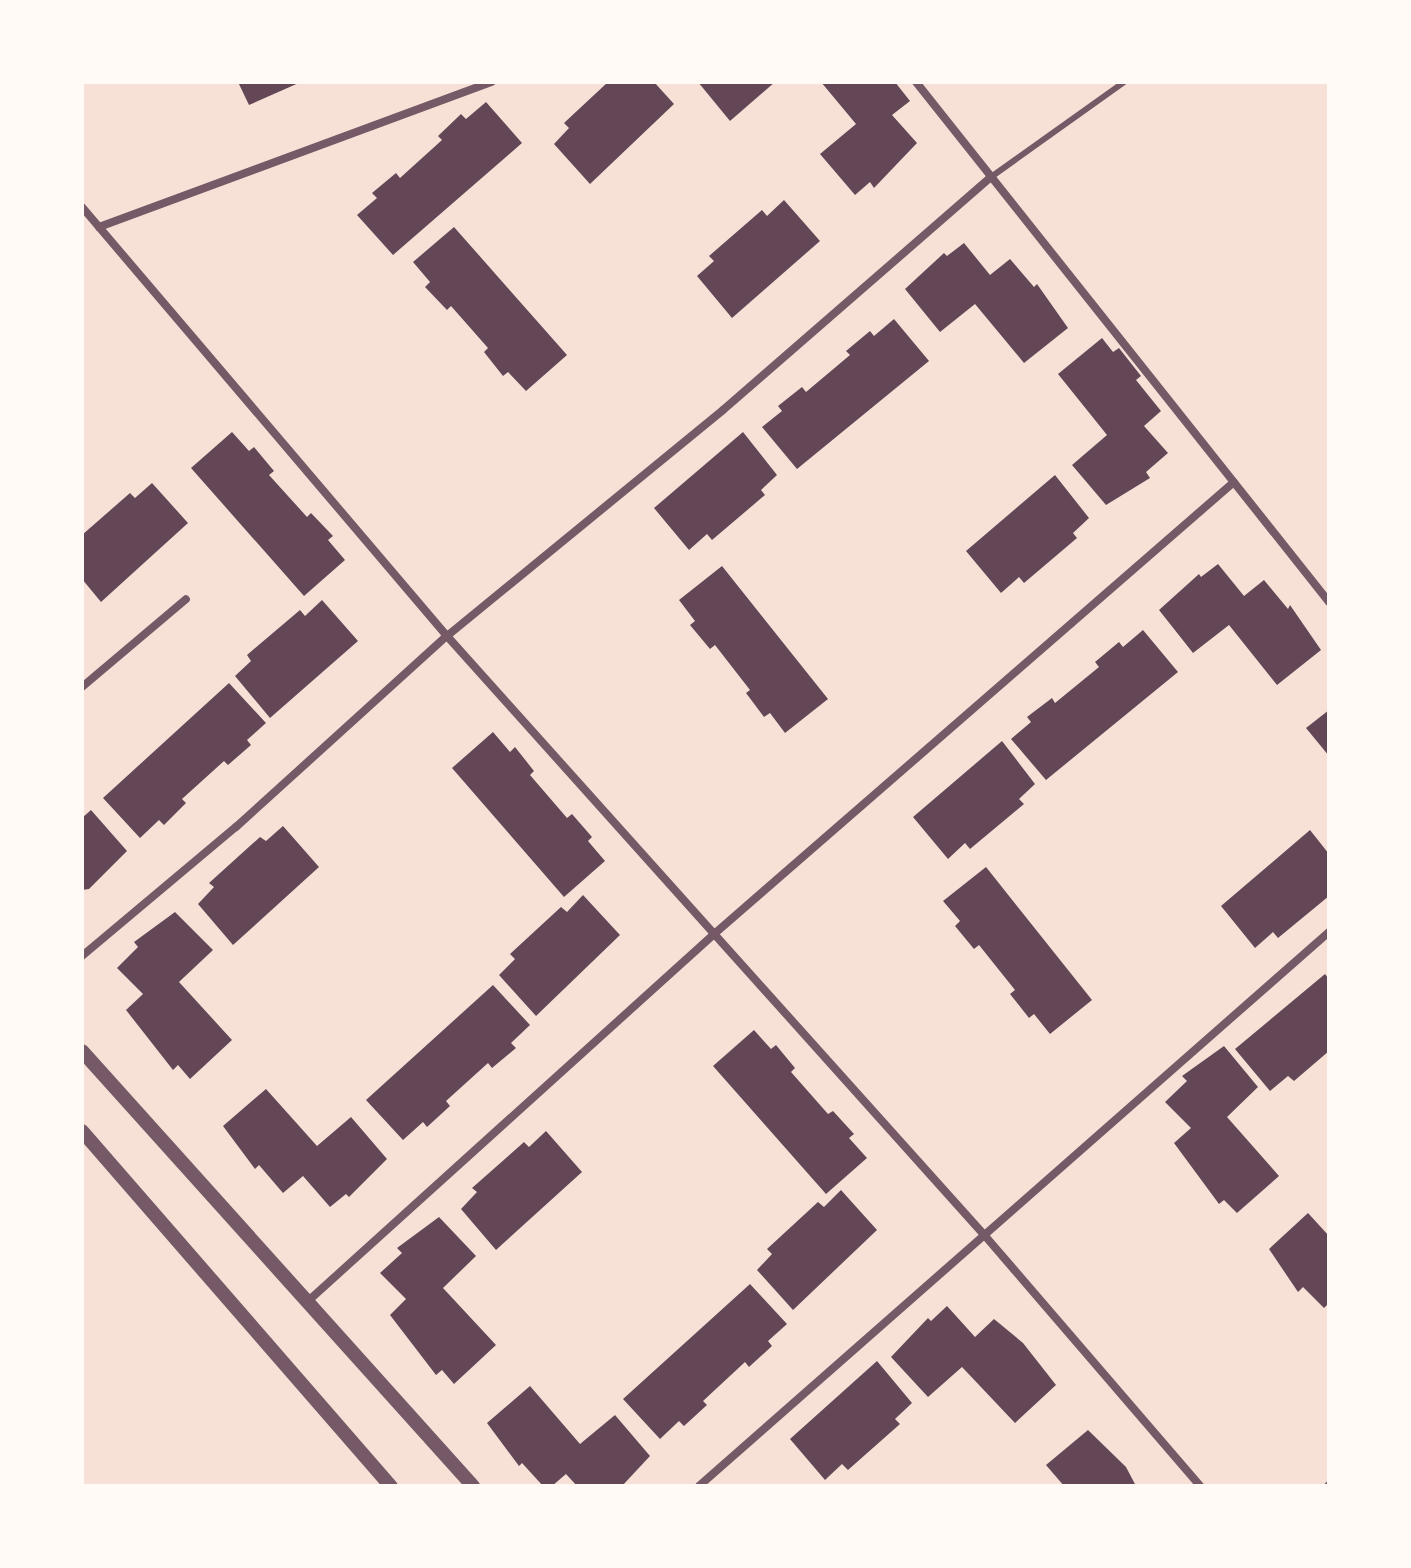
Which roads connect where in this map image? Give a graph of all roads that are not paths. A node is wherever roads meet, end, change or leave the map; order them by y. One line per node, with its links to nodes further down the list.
1 (492, 82): 6 (street)
2 (916, 82): 4 (street)
3 (1124, 82): 4 (lane)
4 (991, 177): 7 (street); 10 (street)
5 (82, 207): 6 (street)
6 (99, 227): 10 (street)
7 (1234, 482): 9 (street); 13 (street)
8 (186, 599): 11 (street)
9 (1329, 602)
10 (447, 636): 13 (street); 14 (street)
11 (82, 687)
12 (1329, 932): 17 (street)
13 (713, 935): 17 (street); 18 (street)
14 (82, 956)
15 (82, 1051): 18 (street)
16 (82, 1131): 19 (street)
17 (986, 1237): 21 (street); 22 (street)
18 (307, 1302): 20 (street)
19 (391, 1486)
20 (473, 1486)
21 (699, 1486)
22 (1200, 1486)

